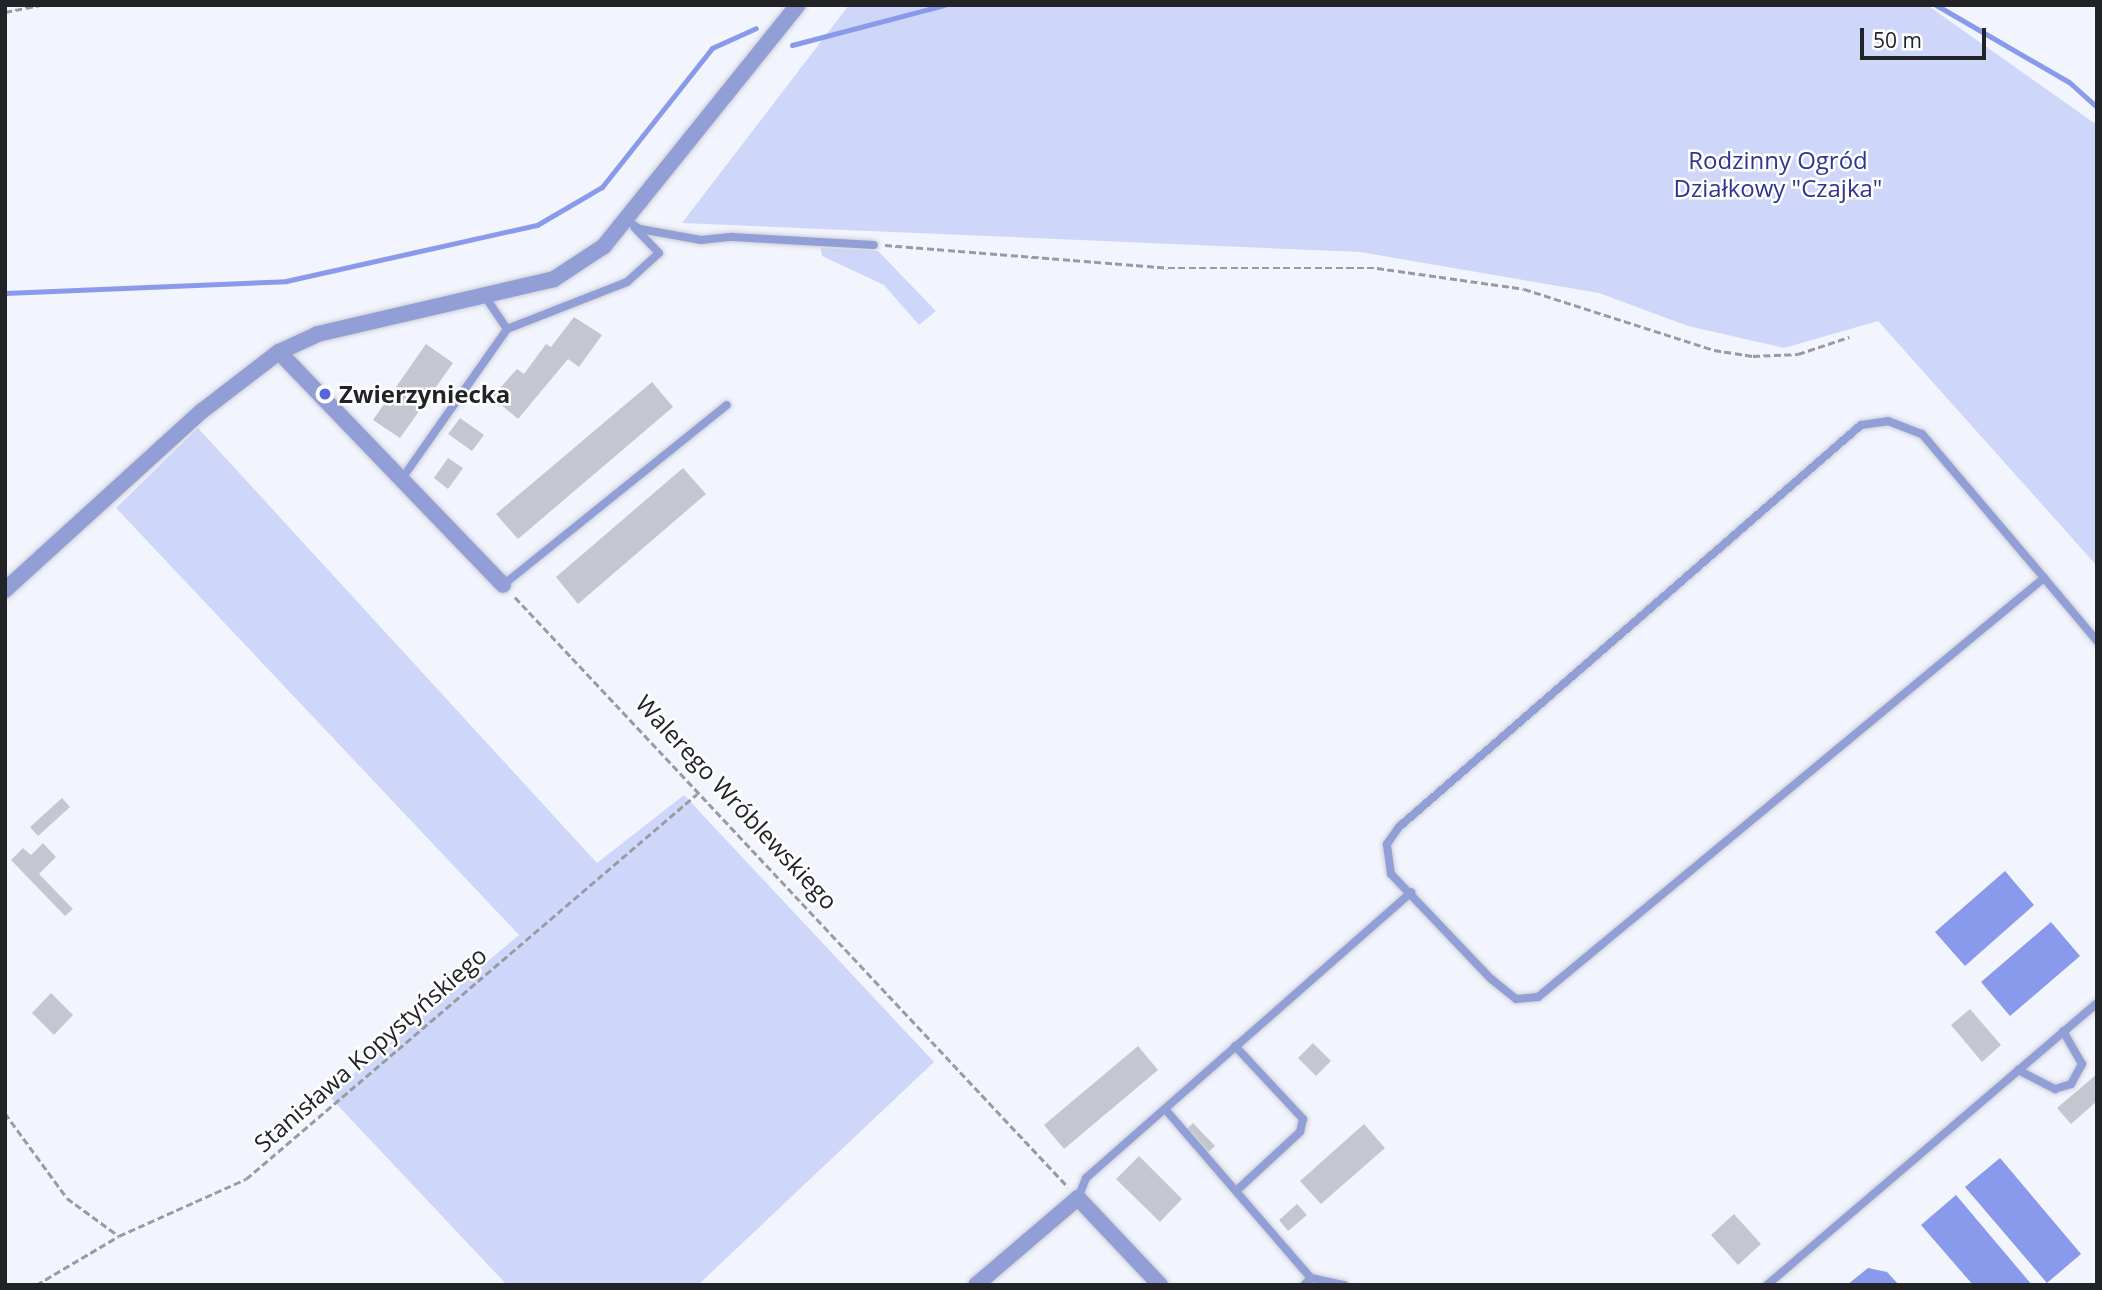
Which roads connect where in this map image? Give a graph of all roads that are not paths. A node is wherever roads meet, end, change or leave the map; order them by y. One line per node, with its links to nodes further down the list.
1 (798, 5): 2 (street)
2 (625, 220): 3 (lane); 4 (street); 5 (lane)
3 (874, 245)
4 (483, 295): 5 (lane); 6 (street)
5 (507, 329): 8 (lane)
6 (279, 352): 8 (street); 11 (street)
7 (727, 405): 10 (lane)
8 (401, 480): 10 (street)
9 (2044, 578): 12 (lane); 13 (lane); 13 (lane)
10 (503, 585)
11 (5, 590)
12 (2097, 641)
13 (1411, 892): 16 (lane)
14 (2097, 1003): 15 (lane)
15 (2063, 1031): 17 (lane); 17 (lane)
16 (1235, 1046): 18 (lane); 19 (lane)
17 (2018, 1070): 25 (lane)
18 (1165, 1109): 19 (lane); 20 (lane)
19 (1236, 1191): 21 (lane)
20 (1078, 1198): 22 (street); 23 (street)
21 (1308, 1282): 24 (lane)
22 (976, 1285)
23 (1160, 1285)
24 (1344, 1285)
25 (1767, 1285)

